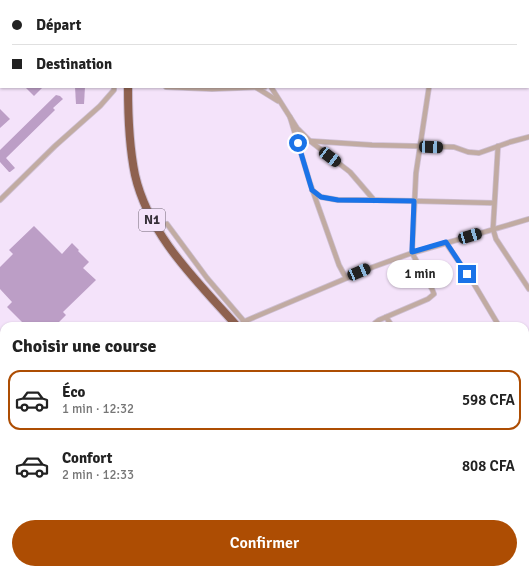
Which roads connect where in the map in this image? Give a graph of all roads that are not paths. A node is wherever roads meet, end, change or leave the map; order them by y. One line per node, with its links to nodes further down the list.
1 (114, 88): 15 (street)
2 (128, 88): 27 (highway, N1)
3 (189, 88): 4 (street)
4 (234, 88)
5 (258, 88): 8 (street)
6 (272, 88): 8 (street)
7 (429, 88): 12 (street)
8 (281, 103): 9 (street)
9 (290, 117): 11 (street); 14 (street)
10 (529, 137): 13 (street)
11 (310, 141): 12 (street); 16 (street)
12 (419, 146): 13 (street); 17 (street)
13 (498, 146): 18 (street)
14 (312, 190): 16 (street); 24 (street)
15 (0, 200)
16 (374, 200): 17 (street)
17 (414, 201): 18 (street); 23 (street)
18 (494, 203): 21 (street)
19 (529, 219): 21 (street)
20 (167, 224): 28 (street)
21 (493, 229): 22 (street); 25 (street)
22 (446, 242): 23 (street); 32 (street)
23 (412, 252): 24 (street); 26 (street)
24 (346, 278): 29 (street)
25 (529, 289)
26 (386, 317): 30 (street); 31 (street)
27 (238, 322)
28 (239, 322)
29 (245, 322)
30 (377, 322)
31 (389, 322)
32 (497, 322)

